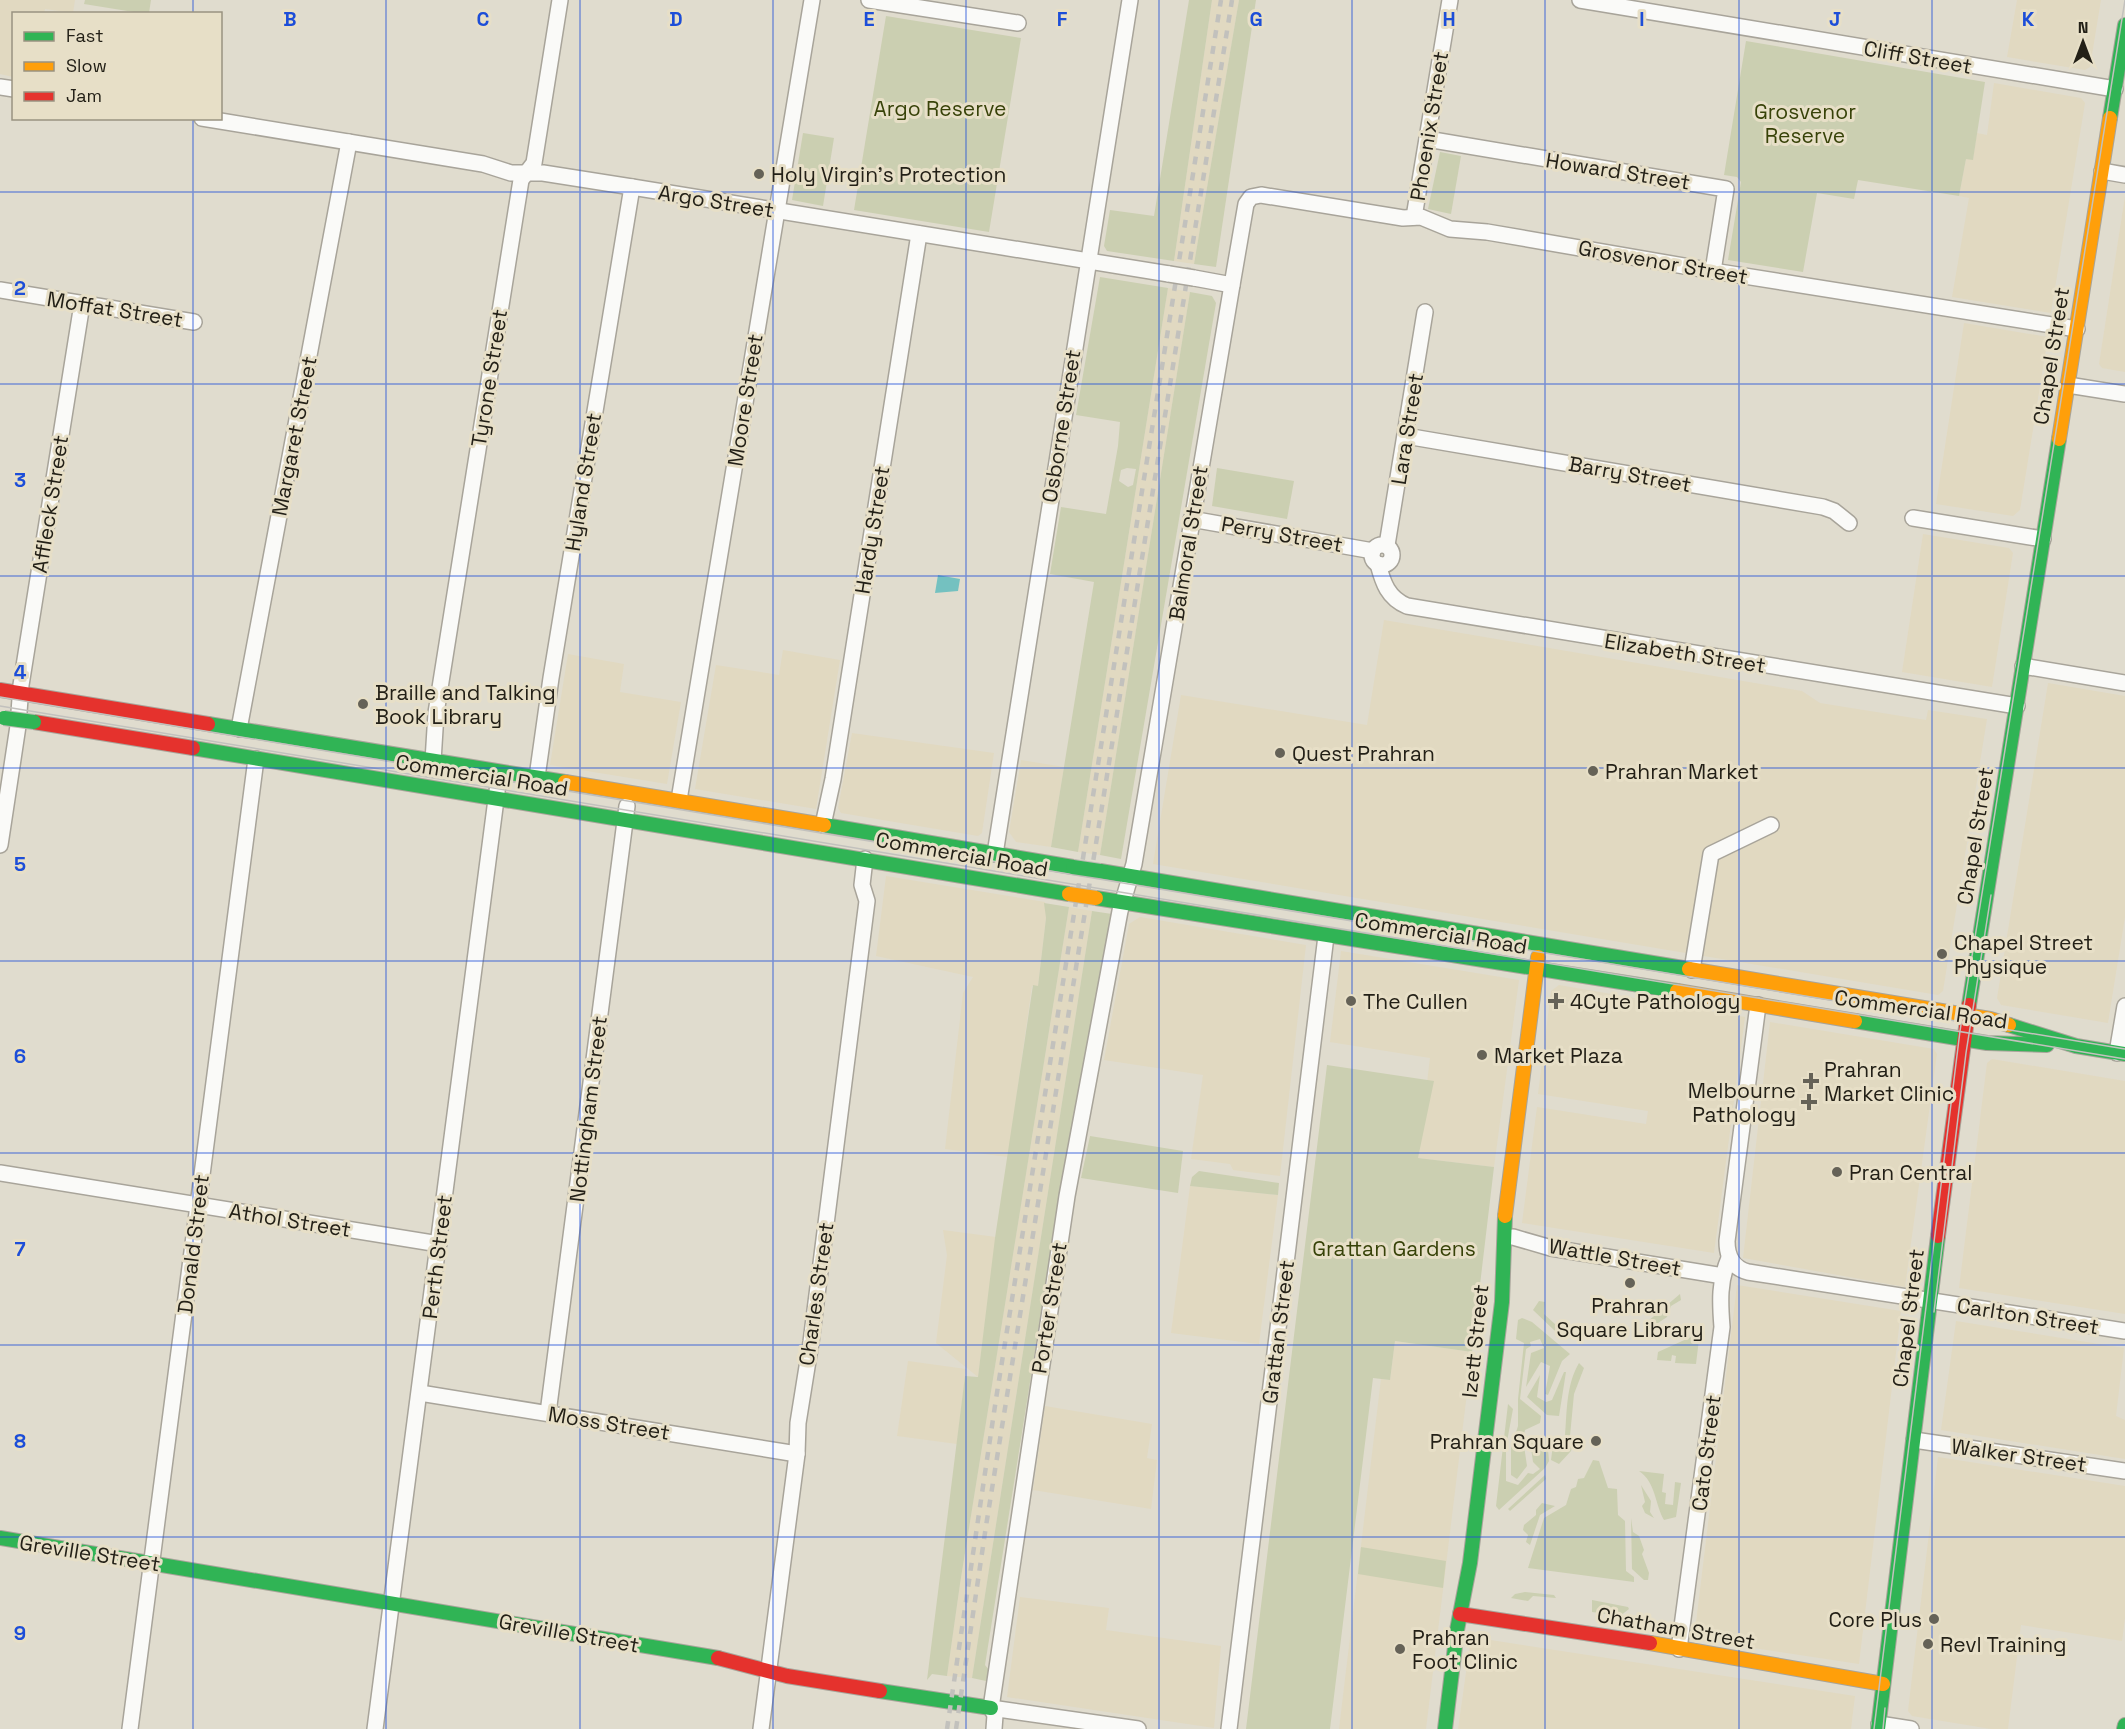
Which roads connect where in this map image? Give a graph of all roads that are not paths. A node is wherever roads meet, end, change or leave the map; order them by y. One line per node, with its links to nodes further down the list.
1 (560, 0): 17 (street, Tyrone Street)
2 (812, 0): 21 (street, Moore Street)
3 (869, 0): 9 (street)
4 (1130, 0): 24 (street, Osborne Street)
5 (1450, 0): 14 (street, Phoenix Street)
6 (1580, 0): 8 (street, Cliff Street)
7 (1685, 0): 8 (street)
8 (1683, 16): 12 (street, Cliff Street)
9 (1018, 23)
10 (2125, 25): 11 (main road, Chapel Street)
11 (2122, 62): 12 (main road, Chapel Street)
12 (2115, 89): 16 (main road, Chapel Street)
13 (214, 120): 15 (street, Argo Street)
14 (1427, 139): 22 (street, Phoenix Street); 25 (street, Howard Street)
15 (350, 142): 17 (street, Argo Street); 46 (street, Margaret Street)
16 (2102, 171): 18 (street); 31 (main road, Chapel Street)
17 (526, 173): 19 (street, Argo Street); 48 (street, Tyrone Street)
18 (2125, 175)
19 (632, 187): 21 (street, Argo Street); 49 (street, Hyland Street)
20 (1251, 197): 22 (street, Grosvenor Street); 26 (street, Balmoral Street)
21 (776, 210): 23 (street, Argo Street); 51 (street, Moore Street)
22 (1414, 217): 25 (street, Grosvenor Street)
23 (919, 234): 24 (street, Argo Street); 53 (street, Hardy Street)
24 (1089, 261): 26 (street, Argo Street, bridge); 56 (street, Osborne Street)
25 (1713, 271): 31 (street, Grosvenor Street)
26 (1232, 285): 36 (street, Balmoral Street)
27 (0, 290): 28 (street, Moffat Street)
28 (82, 304): 30 (street, Moffat Street); 43 (street, Affleck Street)
29 (1425, 312): 34 (street, Lara Street)
30 (194, 322)
31 (2077, 329): 32 (main road, Chapel Street)
32 (2068, 385): 33 (street); 38 (main road, Chapel Street)
33 (2125, 394)
34 (1406, 436): 37 (street, Barry Street); 39 (street, Lara Street)
35 (1913, 518): 38 (street)
36 (1191, 519): 39 (street, Perry Street); 58 (street, Balmoral Street)
37 (1849, 523)
38 (2043, 539): 40 (main road, Chapel Street)
39 (1379, 553): 44 (street, Elizabeth Street)
40 (2023, 666): 41 (street); 44 (main road, Chapel Street)
41 (2125, 683)
42 (0, 690): 43 (main road, Commercial Road)
43 (20, 699): 46 (main road, Commercial Road); 55 (street, Affleck Street)
44 (2017, 706): 64 (main road, Chapel Street)
45 (2, 717): 47 (main road, Commercial Road, bridge)
46 (239, 729): 48 (main road, Commercial Road)
47 (256, 759): 50 (main road, Commercial Road); 69 (street, Donald Street)
48 (434, 761): 49 (main road, Commercial Road)
49 (537, 777): 51 (main road, Commercial Road)
50 (497, 792): 52 (main road, Commercial Road); 71 (street, Perth Street)
51 (679, 800): 53 (main road, Commercial Road)
52 (626, 812): 57 (main road, Commercial Road); 77 (street, Nottingham Street)
53 (823, 825): 56 (main road, Commercial Road)
54 (1771, 825): 61 (street)
55 (0, 845)
56 (995, 854): 58 (main road, Commercial Road, bridge)
57 (866, 859): 58 (main road, Commercial Road, bridge); 79 (street, Charles Street)
58 (1126, 889): 59 (main road, Commercial Road); 61 (main road, Commercial Road); 88 (street, Porter Street)
59 (1326, 936): 60 (main road, Commercial Road); 95 (street, Grattan Street)
60 (1537, 963): 62 (main road, Commercial Road); 84 (main road, Izett Street)
61 (1692, 970): 64 (main road, Commercial Road)
62 (1758, 1005): 65 (main road, Commercial Road); 72 (street, Cato Street)
63 (2125, 1006): 67 (street)
64 (1968, 1015): 65 (main road, Chapel Street); 66 (main road, Commercial Road)
65 (1964, 1040): 66 (main road, Commercial Road); 74 (main road, Chapel Street)
66 (2076, 1046): 67 (main road)
67 (2121, 1053)
68 (0, 1173): 69 (street, Athol Street)
69 (198, 1206): 71 (street, Athol Street); 82 (street, Donald Street)
70 (1513, 1237): 73 (street, Wattle Street)
71 (439, 1244): 76 (street, Perth Street)
72 (1731, 1260): 74 (street); 85 (street, Cato Street)
73 (1717, 1275)
74 (1931, 1301): 75 (street, Carlton Street); 78 (main road, Chapel Street)
75 (2125, 1331)
76 (420, 1393): 77 (street, Moss Street); 83 (street, Perth Street)
77 (548, 1413): 79 (street, Moss Street)
78 (1914, 1440): 80 (street, Walker Street); 87 (main road, Chapel Street)
79 (797, 1454): 86 (street, Charles Street)
80 (2125, 1471)
81 (0, 1538): 82 (main road, Greville Street)
82 (152, 1563): 83 (main road, Greville Street); 90 (street, Donald Street)
83 (391, 1602): 86 (main road, Greville Street); 91 (street, Perth Street)
84 (1460, 1614): 85 (main road, Chatham Street); 96 (main road, Izett Street)
85 (1678, 1649): 87 (main road, Chatham Street)
86 (768, 1671): 88 (main road, Greville Street); 92 (street, Charles Street)
87 (1883, 1684): 89 (main road, Chapel Street)
88 (991, 1708): 93 (street, Porter Street); 94 (street, Greville Street)
89 (1879, 1727): 97 (street)
90 (130, 1729)
91 (375, 1729)
92 (761, 1729)
93 (994, 1729)
94 (1138, 1729)
95 (1229, 1729)
96 (1445, 1729)
97 (1911, 1729)

